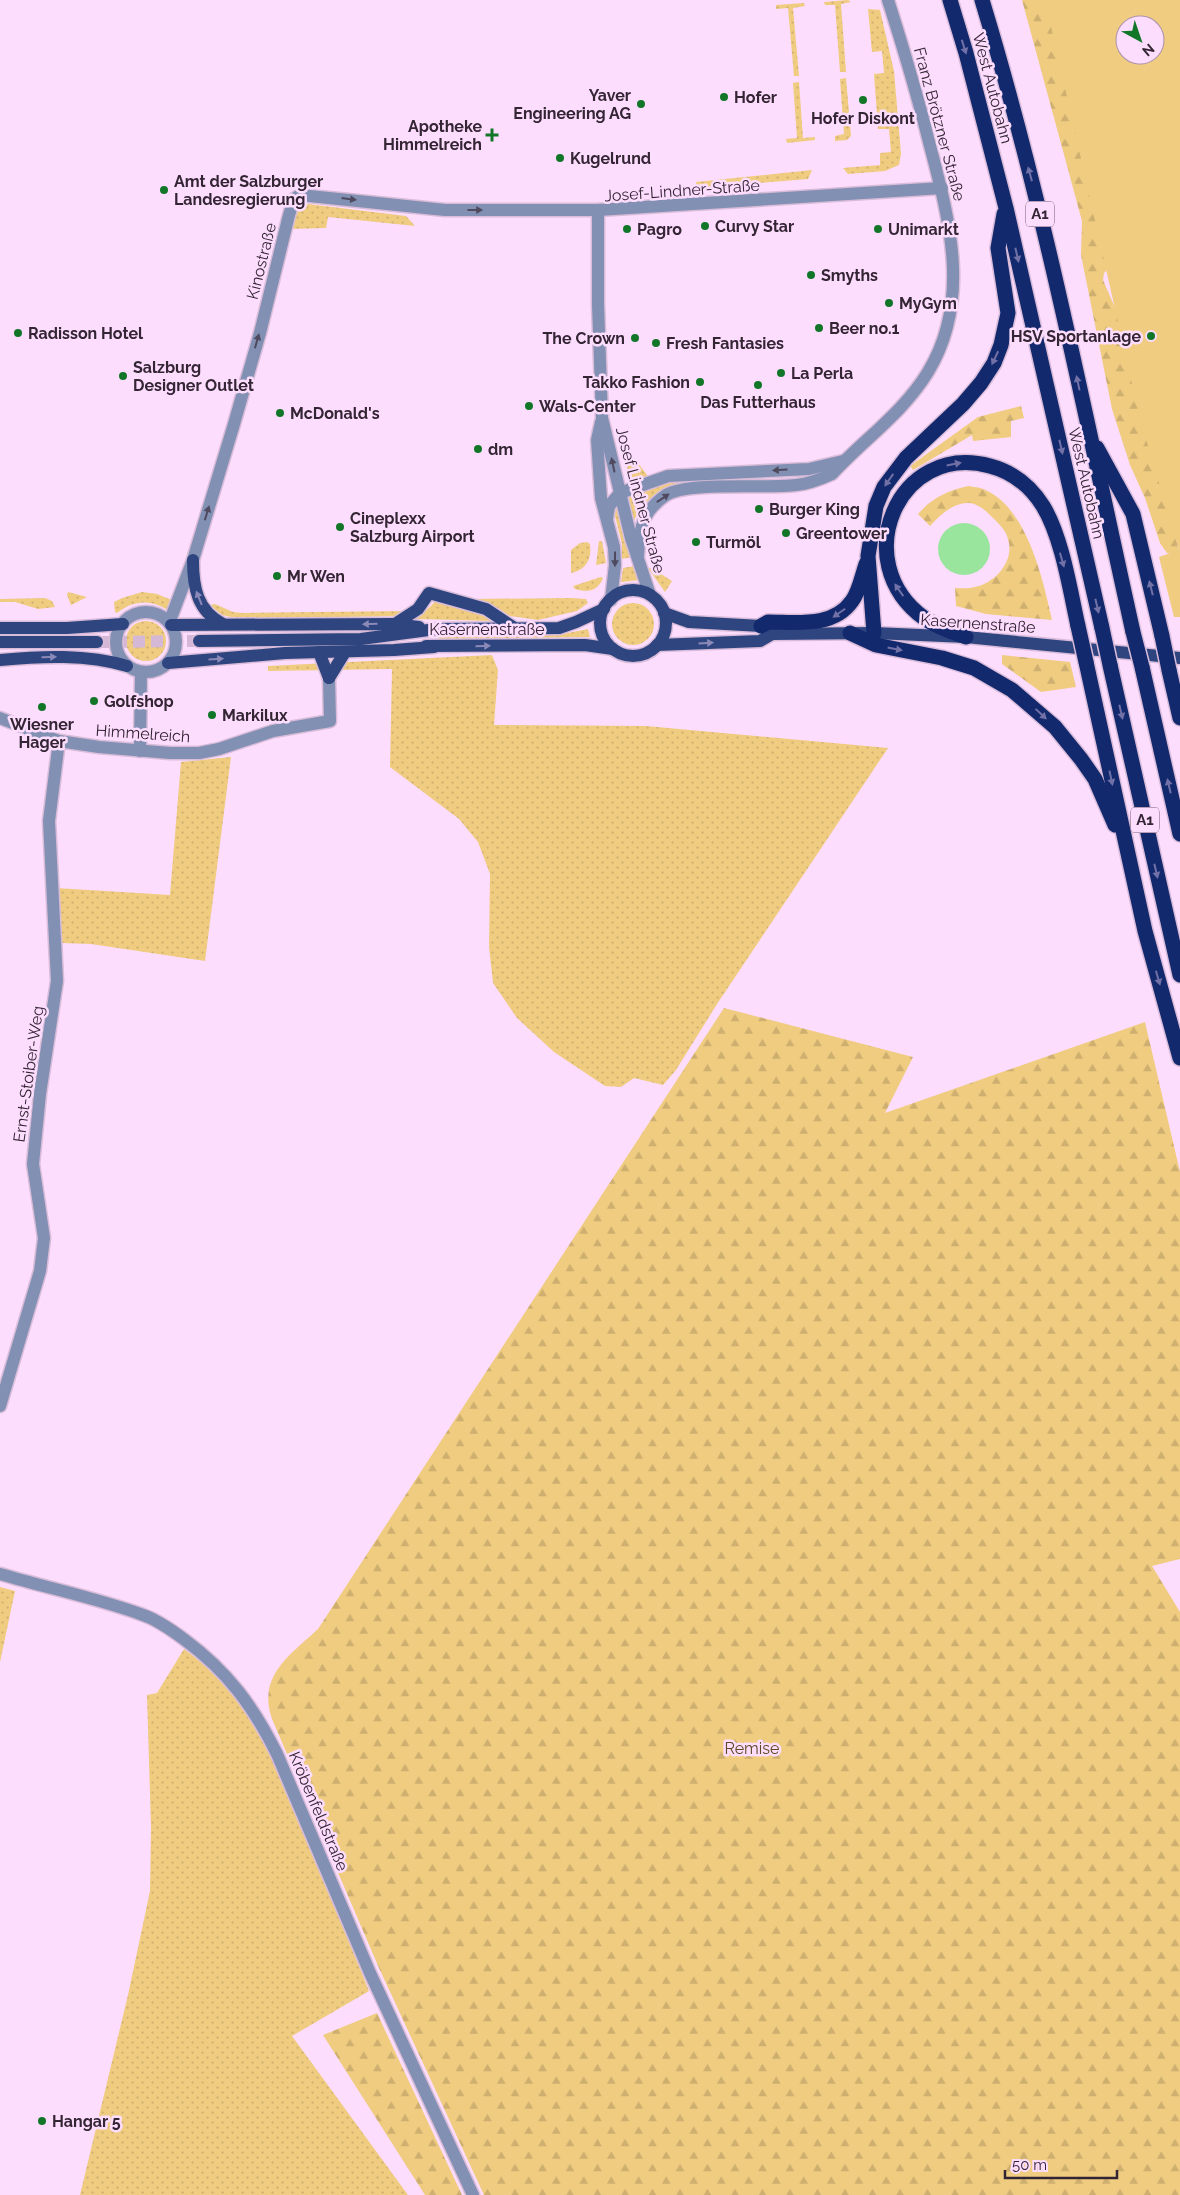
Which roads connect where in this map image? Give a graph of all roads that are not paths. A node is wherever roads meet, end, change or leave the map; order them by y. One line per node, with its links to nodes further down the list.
1 (888, 0): 4 (street, Franz Brötzner Straße)
2 (950, 0): 5 (highway, West Autobahn / A1, one-way to 5)
3 (982, 0): 8 (highway, West Autobahn / A1, one-way to 3)
4 (942, 188): 6 (street, Josef-Lindner-Straße); 9 (street, Franz Brötzner Straße)
5 (1006, 208): 13 (highway, one-way to 13); 52 (highway, West Autobahn / A1, one-way to 52, bridge)
6 (598, 210): 7 (street, Josef-Lindner-Straße); 14 (street, Kinostraße, one-way to 6)
7 (602, 418): 10 (street, Josef Lindner Straße, one-way to 7); 11 (street, Josef Lindner Straße)
8 (1088, 431): 47 (highway, one-way to 8, bridge); 50 (highway, West Autobahn / A1, one-way to 8, bridge)
9 (845, 460): 10 (street, Franz Brötzner Straße, one-way to 10); 12 (street, Franz Brötzner Straße, one-way to 9)
10 (620, 493): 11 (street); 12 (street, Josef Lindner Straße)
11 (607, 519): 16 (street, Josef Lindner Straße, one-way to 16)
12 (638, 556): 15 (street, Josef Lindner Straße)
13 (868, 556): 25 (highway, one-way to 25); 27 (highway)
14 (193, 560): 19 (street, Kinostraße); 21 (main road, one-way to 14)
15 (650, 595): 16 (main road); 17 (main road)
16 (607, 604): 24 (main road, Kasernenstraße); 37 (main road)
17 (664, 612): 25 (main road, Kasernenstraße); 34 (main road)
18 (123, 624): 19 (street); 22 (main road); 43 (street)
19 (170, 624): 21 (main road); 42 (street)
20 (394, 624): 21 (main road, one-way to 21); 23 (main road); 24 (main road)
21 (225, 626)
22 (0, 628)
23 (436, 629): 24 (main road, Kasernenstraße); 29 (main road, Kasernenstraße)
24 (516, 629)
25 (767, 630): 26 (main road, Kasernenstraße); 34 (main road, Kasernenstraße, one-way to 25)
26 (850, 633): 27 (main road, Kasernenstraße); 51 (highway, one-way to 51)
27 (874, 633): 28 (main road, Kasernenstraße)
28 (966, 637): 40 (main road, Kasernenstraße); 51 (highway, one-way to 51, bridge)
29 (362, 639): 30 (main road, Kasernenstraße); 36 (main road, Kasernenstraße)
30 (199, 640)
31 (0, 642): 33 (main road)
32 (97, 642): 33 (main road)
33 (32, 644): 35 (main road)
34 (657, 645): 37 (main road)
35 (0, 647)
36 (434, 647): 37 (main road, Kasernenstraße, one-way to 37); 39 (main road)
37 (613, 650)
38 (319, 652): 39 (main road); 42 (main road, one-way to 38); 45 (main road)
39 (345, 652): 45 (main road)
40 (1180, 658)
41 (0, 660): 43 (main road, one-way to 43)
42 (168, 663): 44 (street)
43 (127, 666): 44 (street)
44 (140, 672): 49 (street)
45 (328, 678): 49 (street, Himmelreich)
46 (0, 718): 48 (street, Himmelreich)
47 (1180, 718)
48 (59, 741): 49 (street, Himmelreich); 54 (street, Ernst-Stoiber-Weg)
49 (140, 751)
50 (1180, 834)
51 (1125, 844): 53 (highway, one-way to 53)
52 (1180, 975)
53 (1180, 1058)
54 (0, 1406)
55 (0, 1574): 56 (street, Kröbenfeldstraße)
56 (473, 2195)

